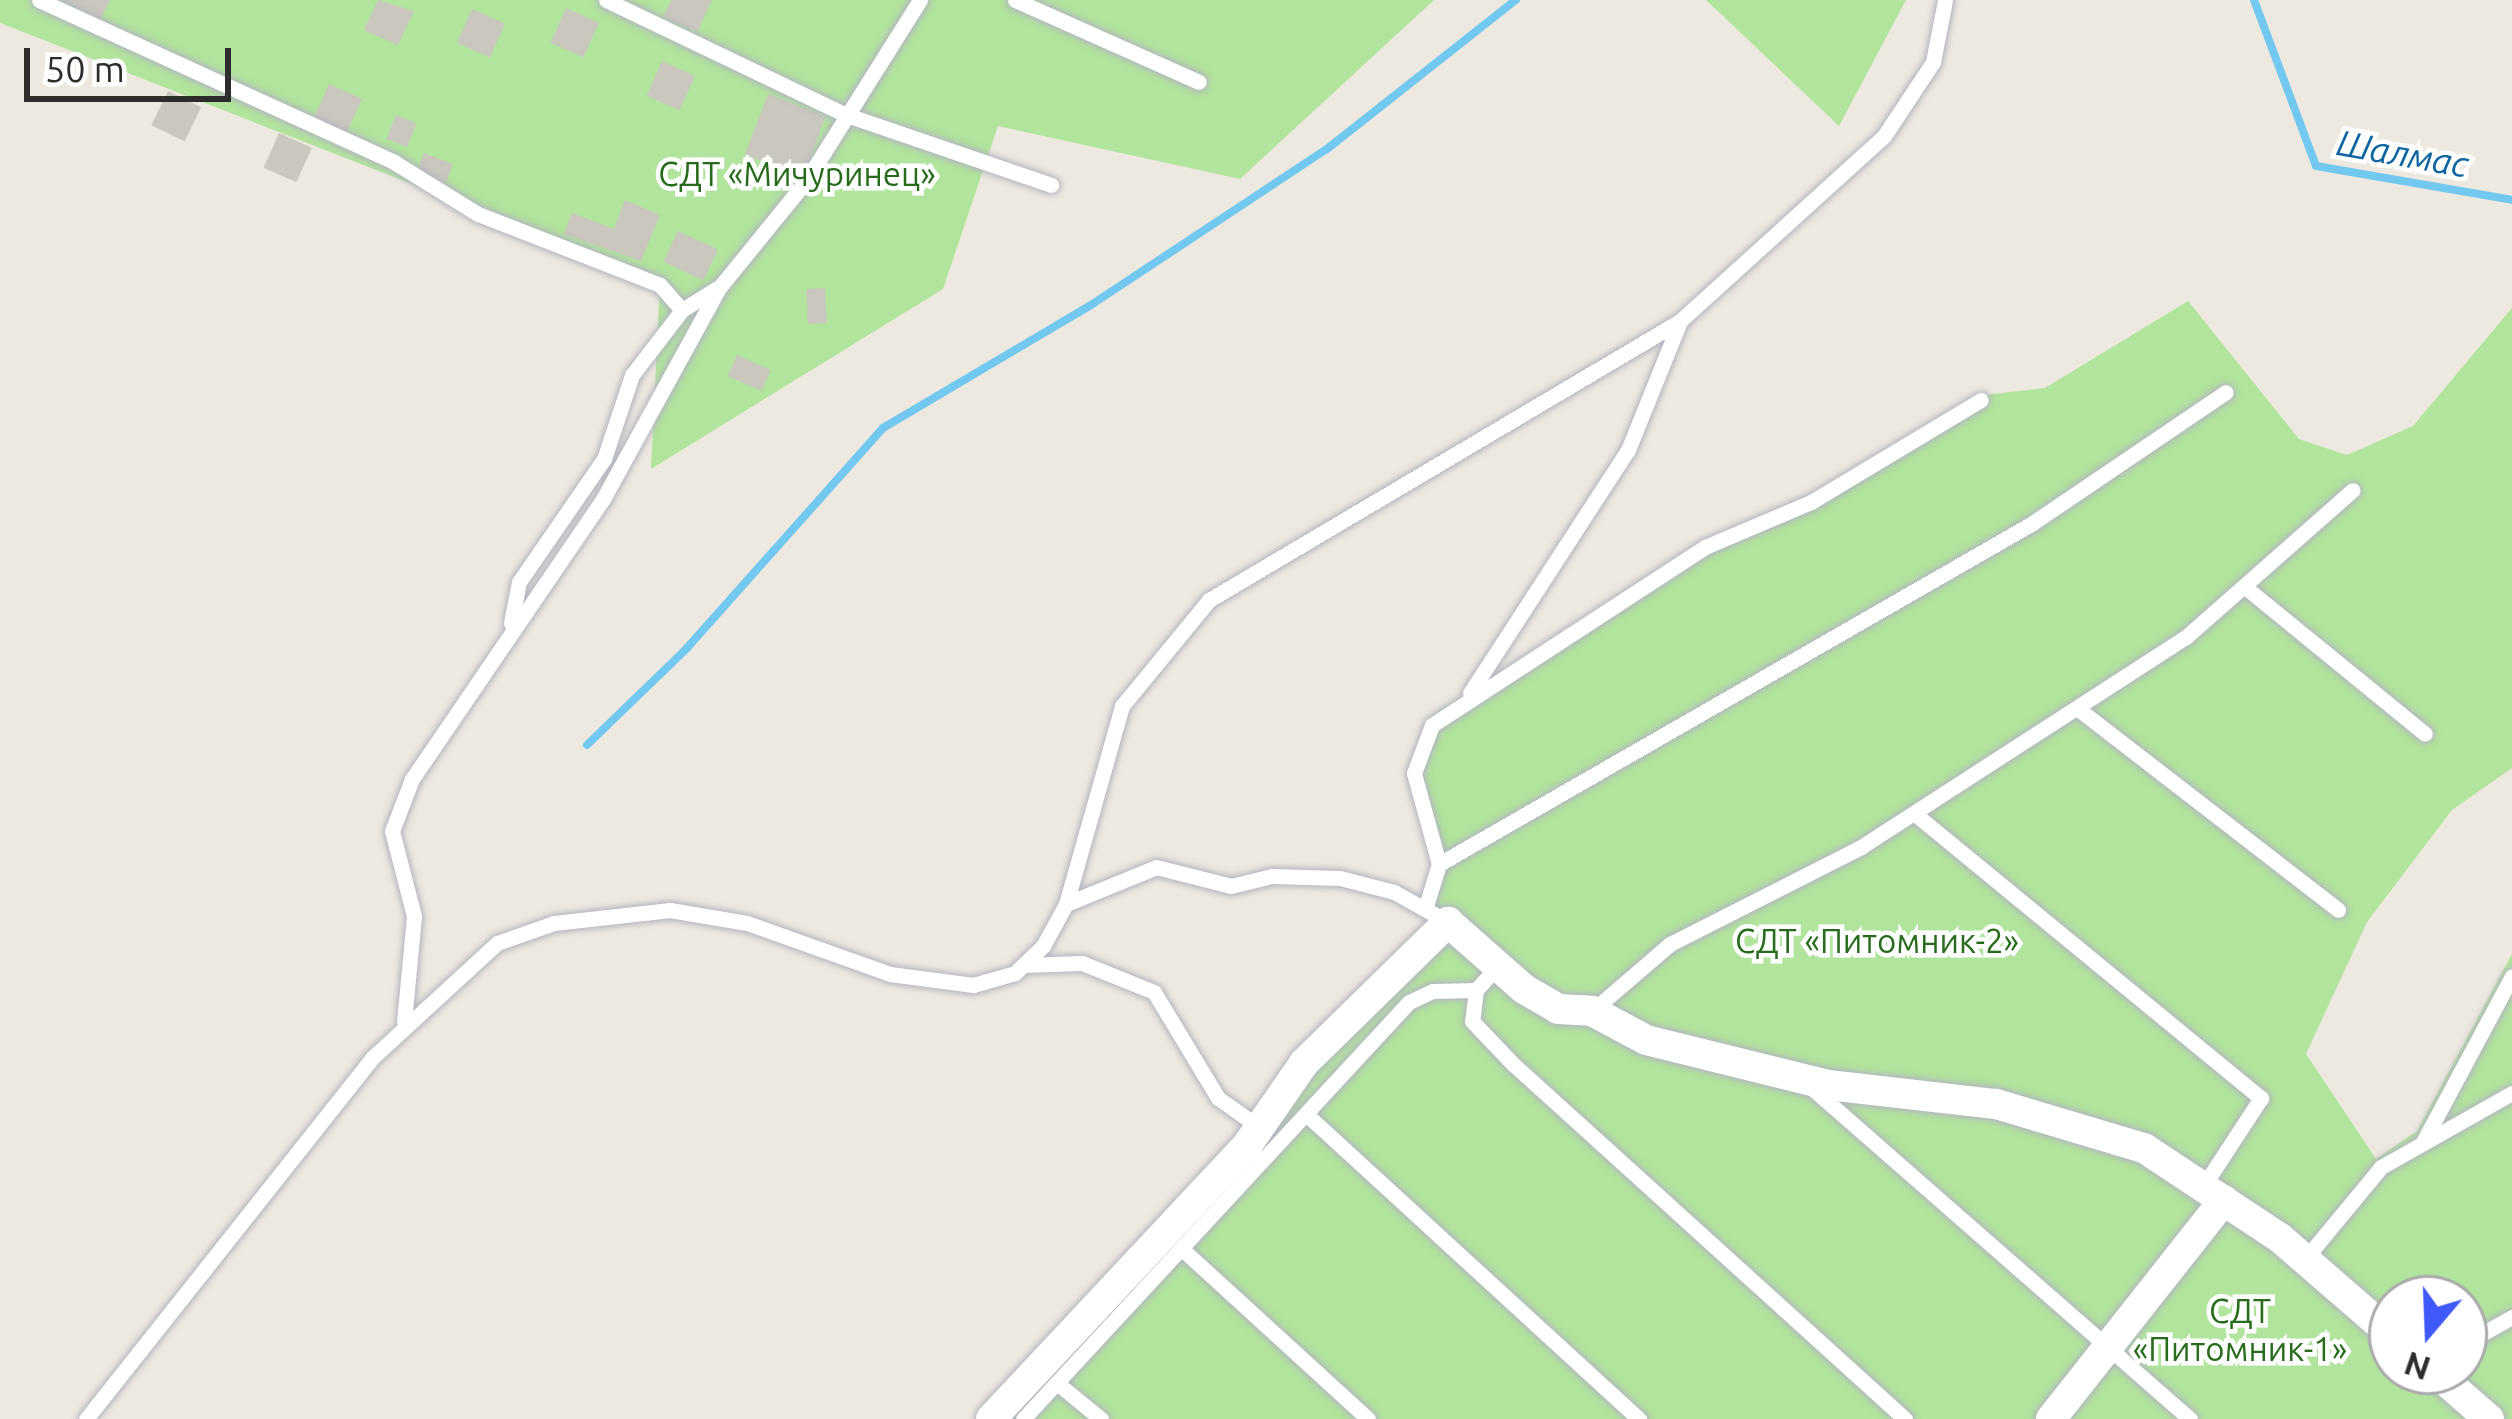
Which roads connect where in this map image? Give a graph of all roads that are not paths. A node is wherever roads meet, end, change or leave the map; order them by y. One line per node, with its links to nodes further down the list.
1 (39, 0): 10 (lane)
2 (606, 0): 7 (lane)
3 (920, 0): 7 (lane)
4 (1015, 0): 6 (lane)
5 (1945, 0): 11 (lane)
6 (1199, 82)
7 (844, 114): 8 (lane); 9 (lane)
8 (1051, 185)
9 (719, 288): 10 (lane); 16 (lane)
10 (682, 310): 16 (lane)
11 (1680, 321): 17 (lane); 22 (lane)
12 (2226, 392): 21 (lane)
13 (1981, 400): 17 (lane)
14 (2353, 490): 15 (lane)
15 (2245, 586): 18 (lane); 19 (lane)
16 (509, 631): 29 (lane)
17 (1468, 696): 21 (lane)
18 (2077, 708): 20 (lane); 23 (lane)
19 (2426, 734)
20 (1915, 814): 28 (lane); 35 (lane)
21 (1439, 864): 24 (lane)
22 (1066, 904): 24 (lane); 25 (lane)
23 (2338, 910)
24 (1437, 914): 27 (street); 33 (street)
25 (1023, 965): 29 (lane); 33 (lane)
26 (2512, 976): 34 (lane)
27 (1486, 979): 28 (street); 32 (lane); 48 (lane)
28 (1592, 1011): 30 (street)
29 (403, 1025): 42 (lane)
30 (1798, 1076): 35 (street); 39 (lane)
31 (2512, 1093): 34 (lane)
32 (1306, 1114): 36 (lane); 47 (lane)
33 (1259, 1127): 43 (street)
34 (2423, 1143): 37 (lane)
35 (2214, 1193): 37 (street); 39 (street)
36 (1182, 1249): 40 (lane); 46 (lane)
37 (2305, 1259): 38 (street)
38 (2368, 1314)
39 (2106, 1351): 49 (street); 50 (lane)
40 (1057, 1383): 44 (lane); 45 (lane)
41 (2462, 1395): 51 (street)
42 (86, 1419)
43 (991, 1419)
44 (1023, 1419)
45 (1101, 1419)
46 (1368, 1419)
47 (1639, 1419)
48 (1905, 1419)
49 (2051, 1419)
50 (2191, 1419)
51 (2489, 1419)

